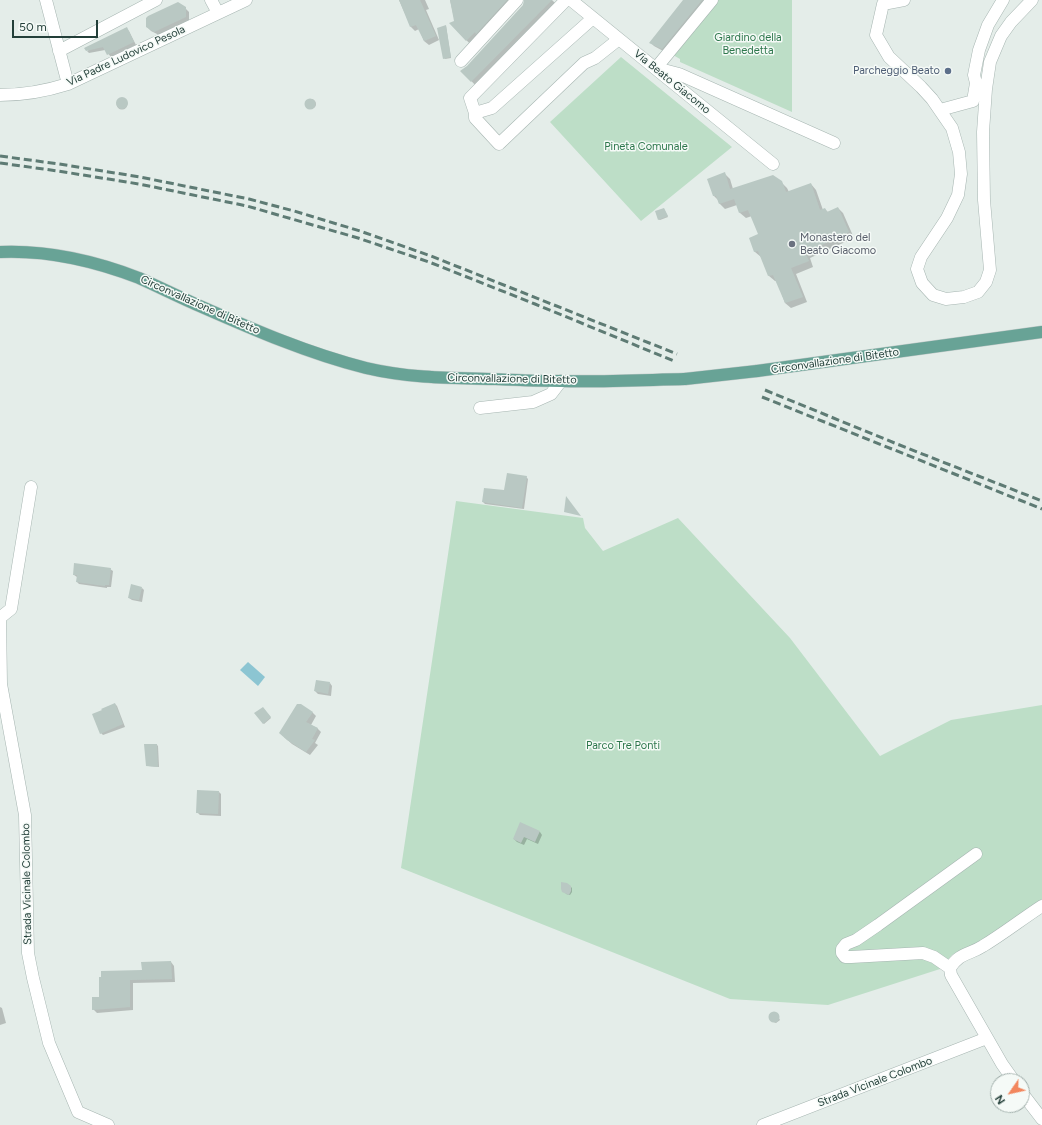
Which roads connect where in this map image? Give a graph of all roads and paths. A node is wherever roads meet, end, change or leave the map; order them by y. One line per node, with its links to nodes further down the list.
1 (46, 0): 15 (street)
2 (156, 0): 15 (street)
3 (212, 0): 12 (street)
4 (246, 0): 12 (street, Via Padre Ludovico Pesola)
5 (517, 0): 16 (street)
6 (566, 0): 21 (street)
7 (571, 0): 13 (street, Via Beato Giacomo)
8 (712, 0): 17 (street)
9 (904, 0): 20 (street)
10 (1003, 0): 20 (street)
11 (1032, 0): 20 (street)
12 (218, 13): 18 (street, Via Padre Ludovico Pesola)
13 (593, 18): 14 (street, Via Beato Giacomo); 21 (street)
14 (619, 39): 17 (street, Via Beato Giacomo); 21 (street)
15 (59, 51): 18 (street)
16 (461, 61)
17 (656, 68): 22 (street); 23 (street, Via Beato Giacomo)
18 (68, 84): 19 (street, Via Padre Ludovico Pesola)
19 (0, 95)
20 (940, 110)
21 (475, 113)
22 (834, 143)
23 (773, 164)
24 (0, 252): 26 (main road, Circonvallazione di Bitetto)
25 (1042, 332): 26 (main road, Circonvallazione di Bitetto, bridge)
26 (561, 381): 27 (street)
27 (480, 408)
28 (31, 487): 29 (street)
29 (0, 617): 37 (street, Strada Vicinale Colombo)
30 (976, 854): 32 (street)
31 (1042, 906): 32 (street)
32 (950, 968): 33 (street)
33 (987, 1038): 34 (street); 38 (street, Strada Vicinale Colombo)
34 (1009, 1073)
35 (1030, 1103): 36 (street)
36 (1042, 1119)
37 (108, 1125)
38 (763, 1125)

